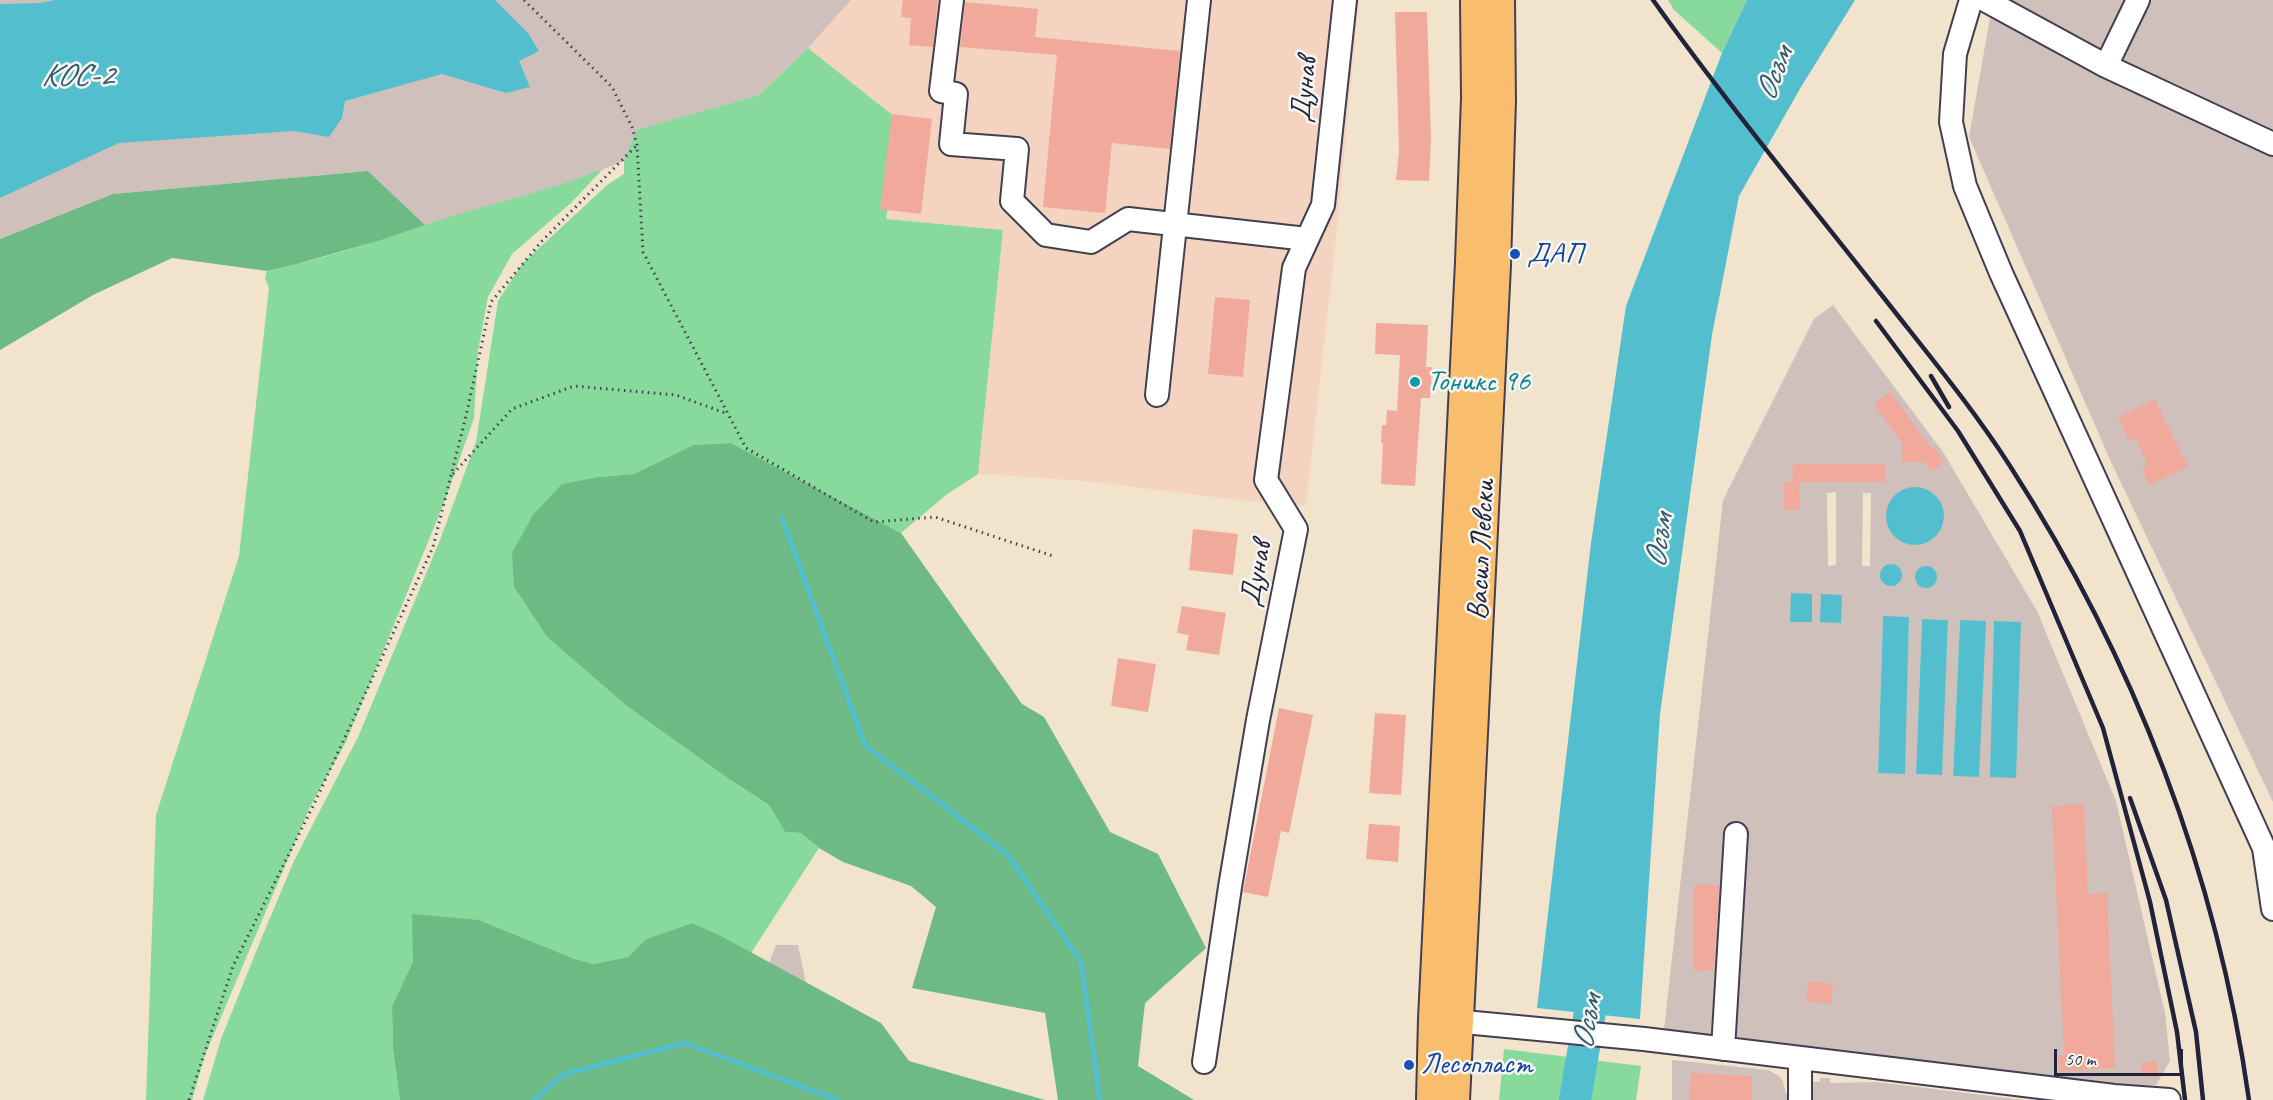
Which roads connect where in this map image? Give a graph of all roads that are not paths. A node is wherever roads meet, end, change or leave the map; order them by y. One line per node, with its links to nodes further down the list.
1 (952, 0): 11 (street)
2 (1199, 0): 11 (street)
3 (1345, 0): 12 (street, Дунав)
4 (1475, 0): 18 (main road, Васил Левски)
5 (1500, 0): 18 (main road, Васил Левски)
6 (1971, 0): 16 (street)
7 (1985, 0): 9 (street)
8 (2138, 0): 9 (street)
9 (2106, 66): 10 (street)
10 (2273, 144)
11 (1177, 224): 12 (street); 13 (street)
12 (1307, 238): 21 (street, Дунав)
13 (1157, 395)
14 (2273, 824): 16 (street)
15 (1736, 834): 19 (street)
16 (2264, 848): 17 (street)
17 (2273, 909)
18 (1445, 1020): 19 (street); 22 (main road, Васил Левски); 23 (main road, Васил Левски)
19 (1723, 1049): 20 (street)
20 (1800, 1059): 24 (street); 25 (street)
21 (1204, 1062)
22 (1431, 1100)
23 (1455, 1100)
24 (1800, 1100)
25 (2169, 1100)

